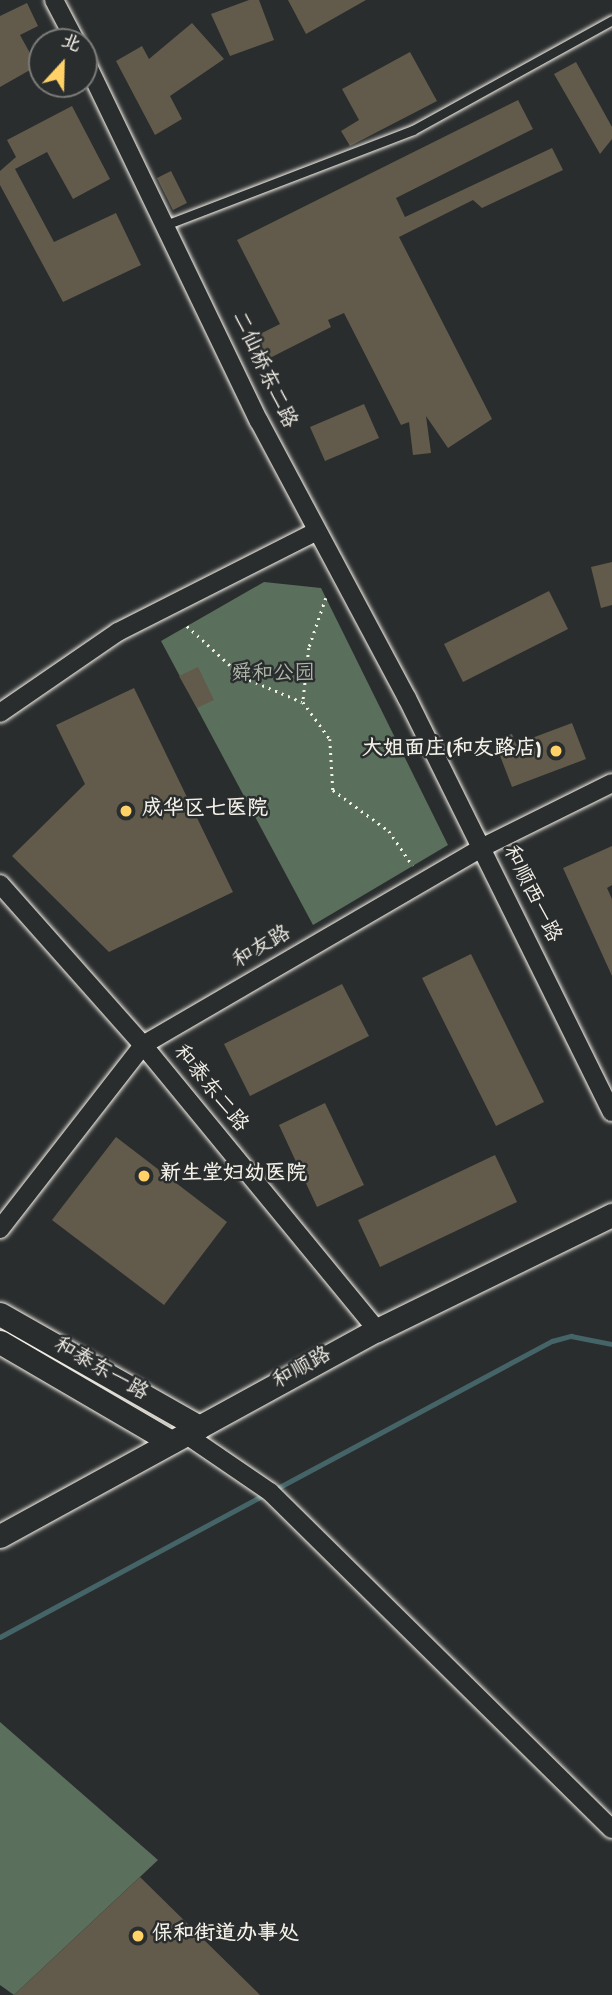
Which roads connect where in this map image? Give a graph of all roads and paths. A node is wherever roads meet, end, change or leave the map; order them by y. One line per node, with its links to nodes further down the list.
1 (54, 0): 3 (street)
2 (612, 20): 5 (lane)
3 (69, 28)
4 (98, 86): 5 (street, 二仙桥东二路)
5 (168, 224): 6 (street, 二仙桥东二路)
6 (314, 532): 9 (street, 二仙桥东二路); 11 (street)
7 (327, 598): 10 (path)
8 (187, 626): 10 (path)
9 (407, 698): 13 (street, 和顺西一路)
10 (303, 702): 14 (path)
11 (0, 713)
12 (612, 783): 13 (street, 和友路)
13 (481, 848): 16 (street, 和友路); 17 (street, 和顺西一路)
14 (413, 866)
15 (0, 884): 16 (street, 和泰东二路)
16 (143, 1045): 19 (street, 和友路); 21 (street, 和泰东二路)
17 (612, 1112)
18 (612, 1215): 21 (street, 和顺路)
19 (0, 1229)
20 (0, 1314): 23 (street, 和泰东一路)
21 (377, 1330): 23 (street, 和顺路)
22 (0, 1342): 23 (street)
23 (185, 1435): 24 (street, 和顺路); 25 (street)
24 (0, 1536)
25 (612, 1829)

